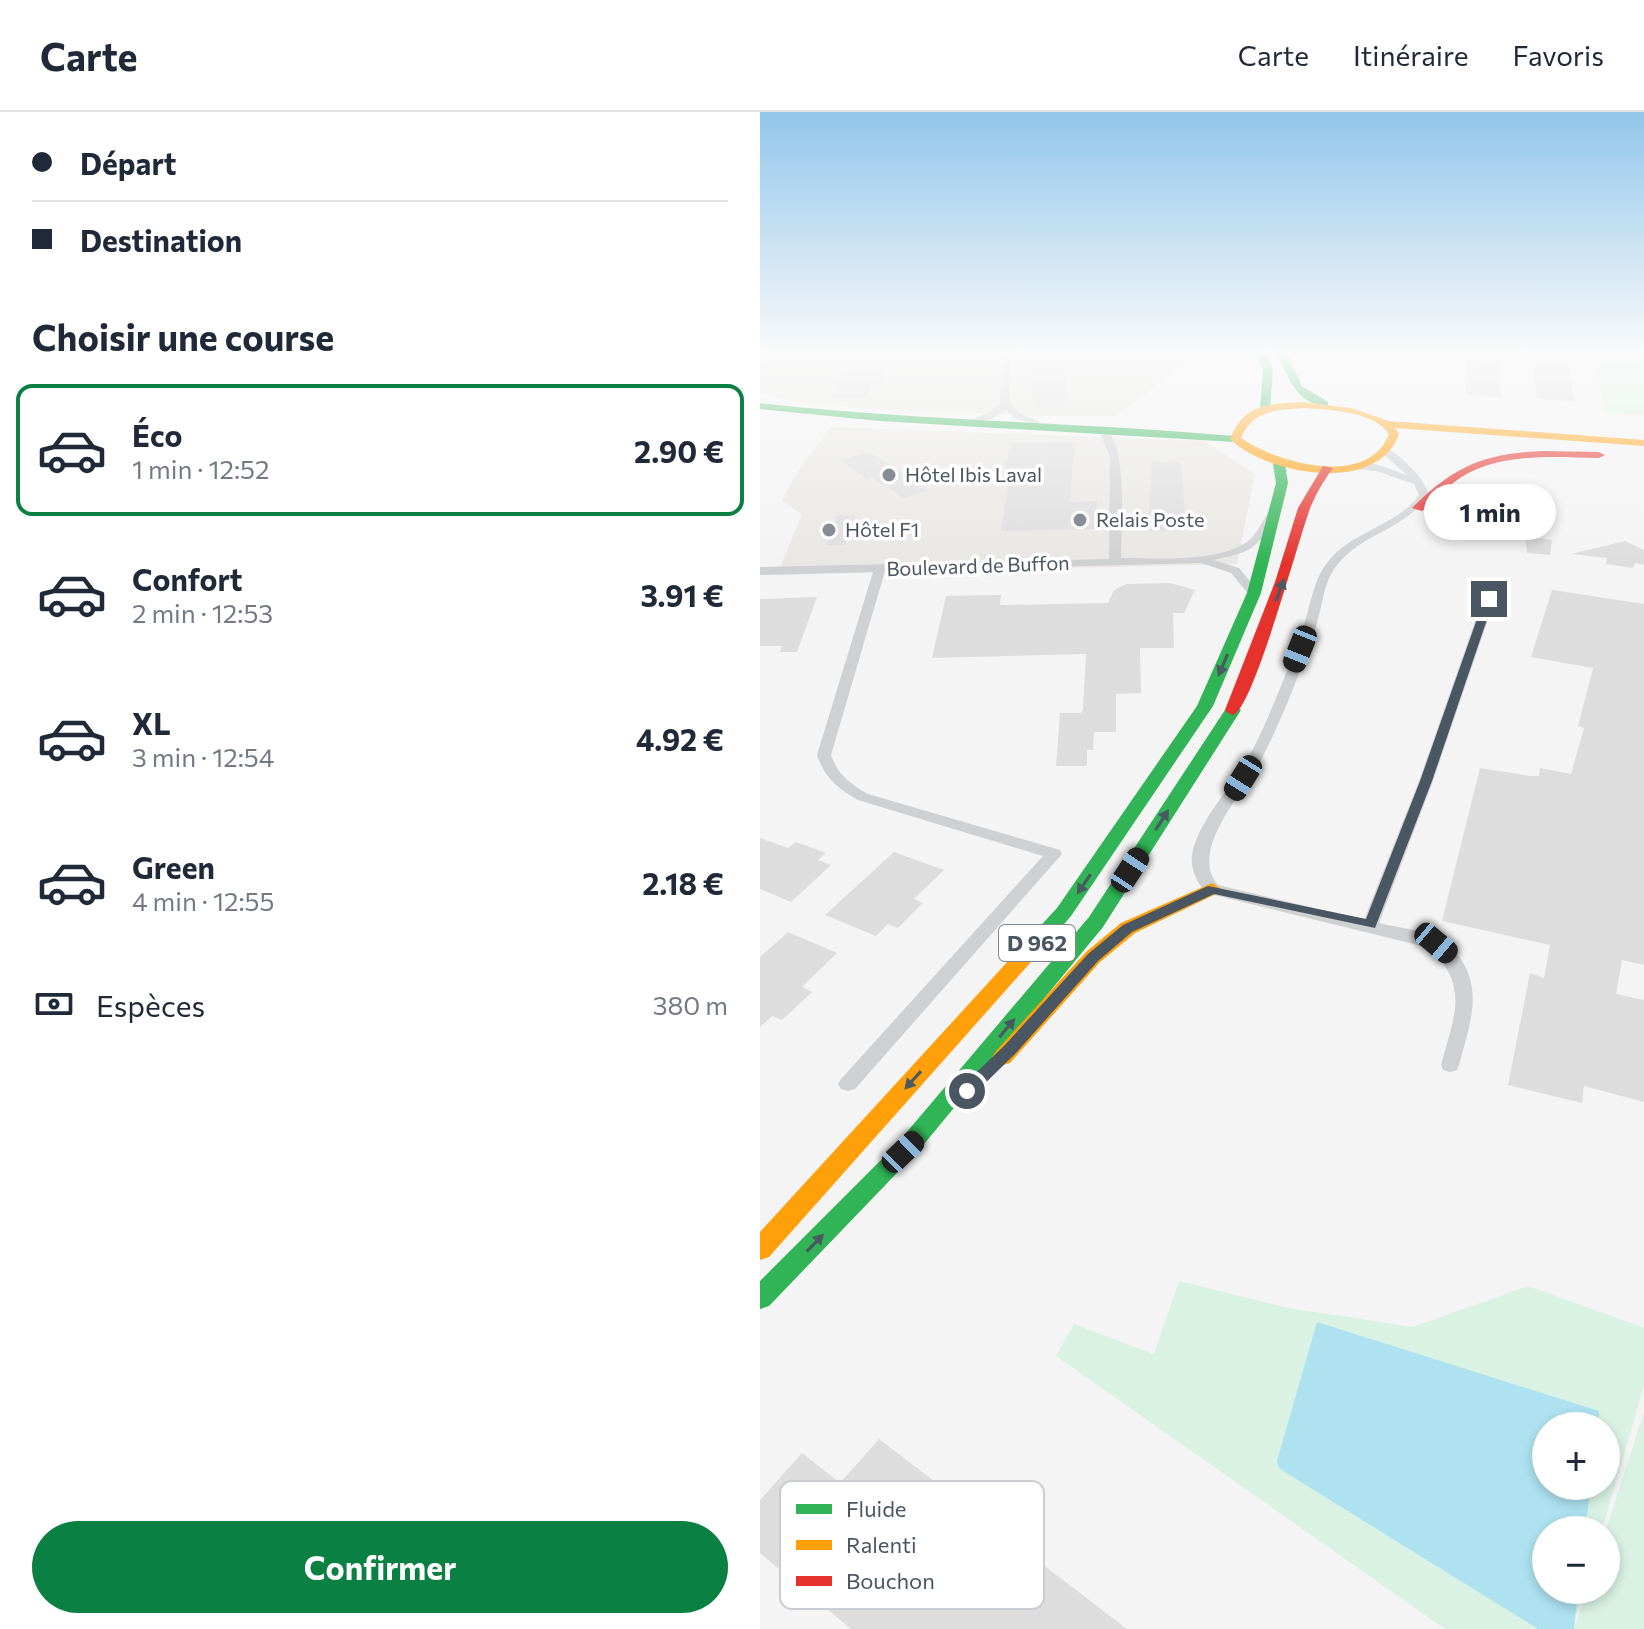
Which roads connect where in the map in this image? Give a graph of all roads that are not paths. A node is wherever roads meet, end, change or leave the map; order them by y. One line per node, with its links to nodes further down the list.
1 (968, 423): 7 (main road)
2 (1029, 423): 3 (main road)
3 (1036, 423): 4 (main road)
4 (1223, 423)
5 (1241, 423): 8 (main road)
6 (1387, 424): 9 (main road); 10 (main road)
7 (1103, 429): 8 (main road); 20 (street)
8 (1235, 439): 13 (main road)
9 (1644, 443)
10 (1390, 448): 11 (main road); 14 (main road); 16 (street)
11 (1644, 450)
12 (1644, 457): 18 (main road)
13 (1279, 464): 15 (main road); 17 (main road, D 962)
14 (1353, 466): 15 (main road); 16 (street)
15 (1327, 468): 29 (main road, D 962, one-way to 15)
16 (1421, 485): 18 (street)
17 (1278, 505): 19 (street); 23 (main road, D 962)
18 (1418, 508): 25 (street)
19 (1197, 560): 20 (street, Boulevard de Buffon); 23 (street)
20 (1115, 562): 21 (street, Boulevard de Buffon)
21 (880, 569): 22 (street, Boulevard de Buffon); 28 (street)
22 (760, 571)
23 (1254, 593): 30 (main road, D 962, one-way to 30)
24 (1489, 599): 26 (street)
25 (1212, 889): 26 (street); 29 (main road)
26 (1370, 925): 27 (street)
27 (1450, 1065)
28 (848, 1084)
29 (903, 1152): 31 (main road, D 962, one-way to 29)
30 (760, 1249)
31 (760, 1298)

